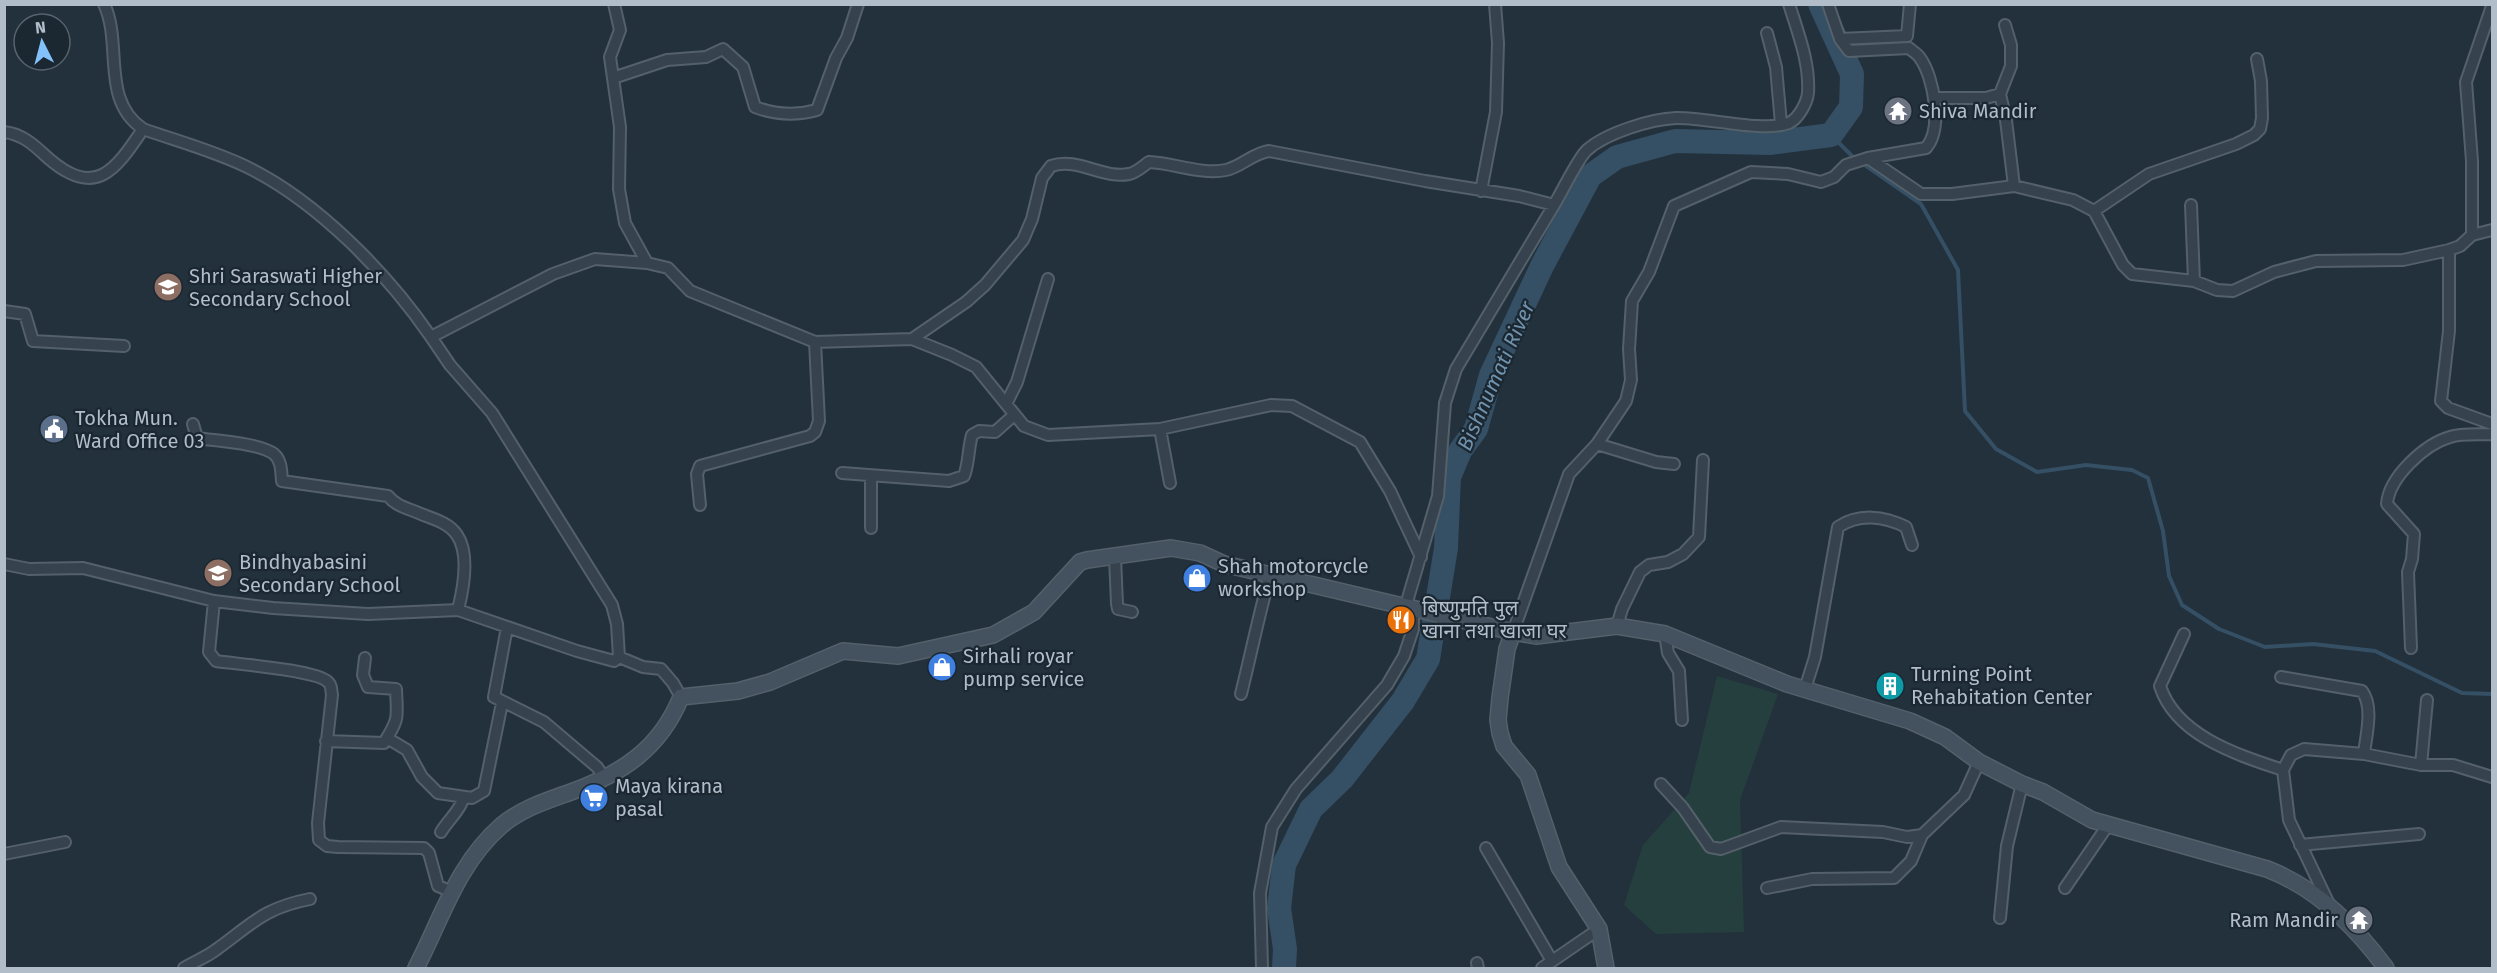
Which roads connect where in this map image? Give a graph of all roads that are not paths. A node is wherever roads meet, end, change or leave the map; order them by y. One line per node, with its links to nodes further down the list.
1 (104, 4): 17 (street)
2 (614, 4): 13 (street)
3 (858, 4): 13 (street)
4 (1495, 4): 21 (street)
5 (1789, 4): 16 (street)
6 (1828, 4): 11 (street)
7 (1910, 4): 11 (street)
8 (2493, 6): 26 (street)
9 (2005, 25): 14 (street)
10 (1767, 33): 16 (street)
11 (1840, 39): 15 (street)
12 (2257, 59): 24 (street)
13 (613, 78): 28 (street)
14 (2000, 94): 15 (street); 20 (street)
15 (1935, 98): 19 (street)
16 (1781, 124): 22 (street)
17 (143, 129): 18 (street); 32 (street)
18 (4, 132)
19 (1869, 158): 20 (street); 42 (street)
20 (2014, 186): 24 (street)
21 (1480, 191): 22 (street); 33 (street)
22 (1554, 205): 52 (street)
23 (2191, 205): 30 (street)
24 (2094, 211): 30 (street)
25 (2493, 230): 26 (street)
26 (2472, 235): 27 (street)
27 (2449, 250): 30 (street); 39 (street)
28 (647, 262): 32 (street); 34 (street)
29 (1048, 279): 36 (street)
30 (2194, 280)
31 (4, 311): 35 (street)
32 (431, 337): 65 (street)
33 (912, 339): 34 (street); 36 (street)
34 (815, 342): 48 (street)
35 (124, 346)
36 (1006, 404): 37 (street)
37 (1014, 415): 40 (street); 46 (street)
38 (193, 424): 57 (street)
39 (2493, 424)
40 (1160, 429): 47 (street); 52 (street)
41 (2493, 434): 64 (street)
42 (1597, 444): 44 (street); 61 (street)
43 (1703, 459): 59 (street)
44 (1674, 464)
45 (842, 473): 46 (street)
46 (871, 476): 49 (street)
47 (1170, 483)
48 (700, 505)
49 (871, 528)
50 (1912, 545): 68 (street)
51 (1115, 557): 54 (street); 58 (street); 70 (street)
52 (1421, 557): 56 (street)
53 (4, 564): 55 (street)
54 (1270, 575): 56 (street); 69 (street)
55 (214, 601): 57 (street); 75 (street)
56 (1414, 607): 61 (street); 104 (street)
57 (458, 610): 60 (street)
58 (1132, 612)
59 (1617, 626): 61 (street); 62 (street)
60 (507, 627): 65 (street); 72 (street)
61 (1513, 632): 99 (street)
62 (1665, 634): 68 (street); 73 (street)
63 (2184, 634): 79 (street)
64 (2411, 648)
65 (619, 657): 70 (street)
66 (365, 658): 74 (street)
67 (2281, 677): 76 (street)
68 (1805, 688): 77 (street)
69 (1241, 694)
70 (681, 697): 80 (street)
71 (2427, 700): 78 (street)
72 (502, 704): 80 (street); 84 (street)
73 (1682, 720)
74 (387, 738): 75 (street); 84 (street)
75 (326, 741): 95 (street)
76 (2364, 754): 78 (street); 79 (street)
77 (1979, 762): 83 (street); 88 (street)
78 (2421, 765): 81 (street)
79 (2283, 771): 90 (street)
80 (604, 777): 95 (street)
81 (2493, 777)
82 (1661, 784): 88 (street)
83 (2022, 784): 85 (street); 98 (street)
84 (464, 797): 86 (street)
85 (2108, 825): 94 (street); 97 (street)
86 (441, 832)
87 (2419, 834): 90 (street)
88 (1922, 836): 93 (street)
89 (65, 842): 92 (street)
90 (2300, 845): 97 (street)
91 (1486, 848): 100 (street)
92 (4, 854)
93 (1767, 888)
94 (2065, 888)
95 (450, 891): 103 (street)
96 (310, 899): 102 (street)
97 (2330, 908): 106 (street)
98 (2000, 918)
99 (1599, 929): 100 (street); 105 (street)
100 (1552, 961): 101 (street)
101 (1542, 968)
102 (184, 969)
103 (416, 969)
104 (1262, 969)
105 (1606, 969)
106 (2386, 969)

